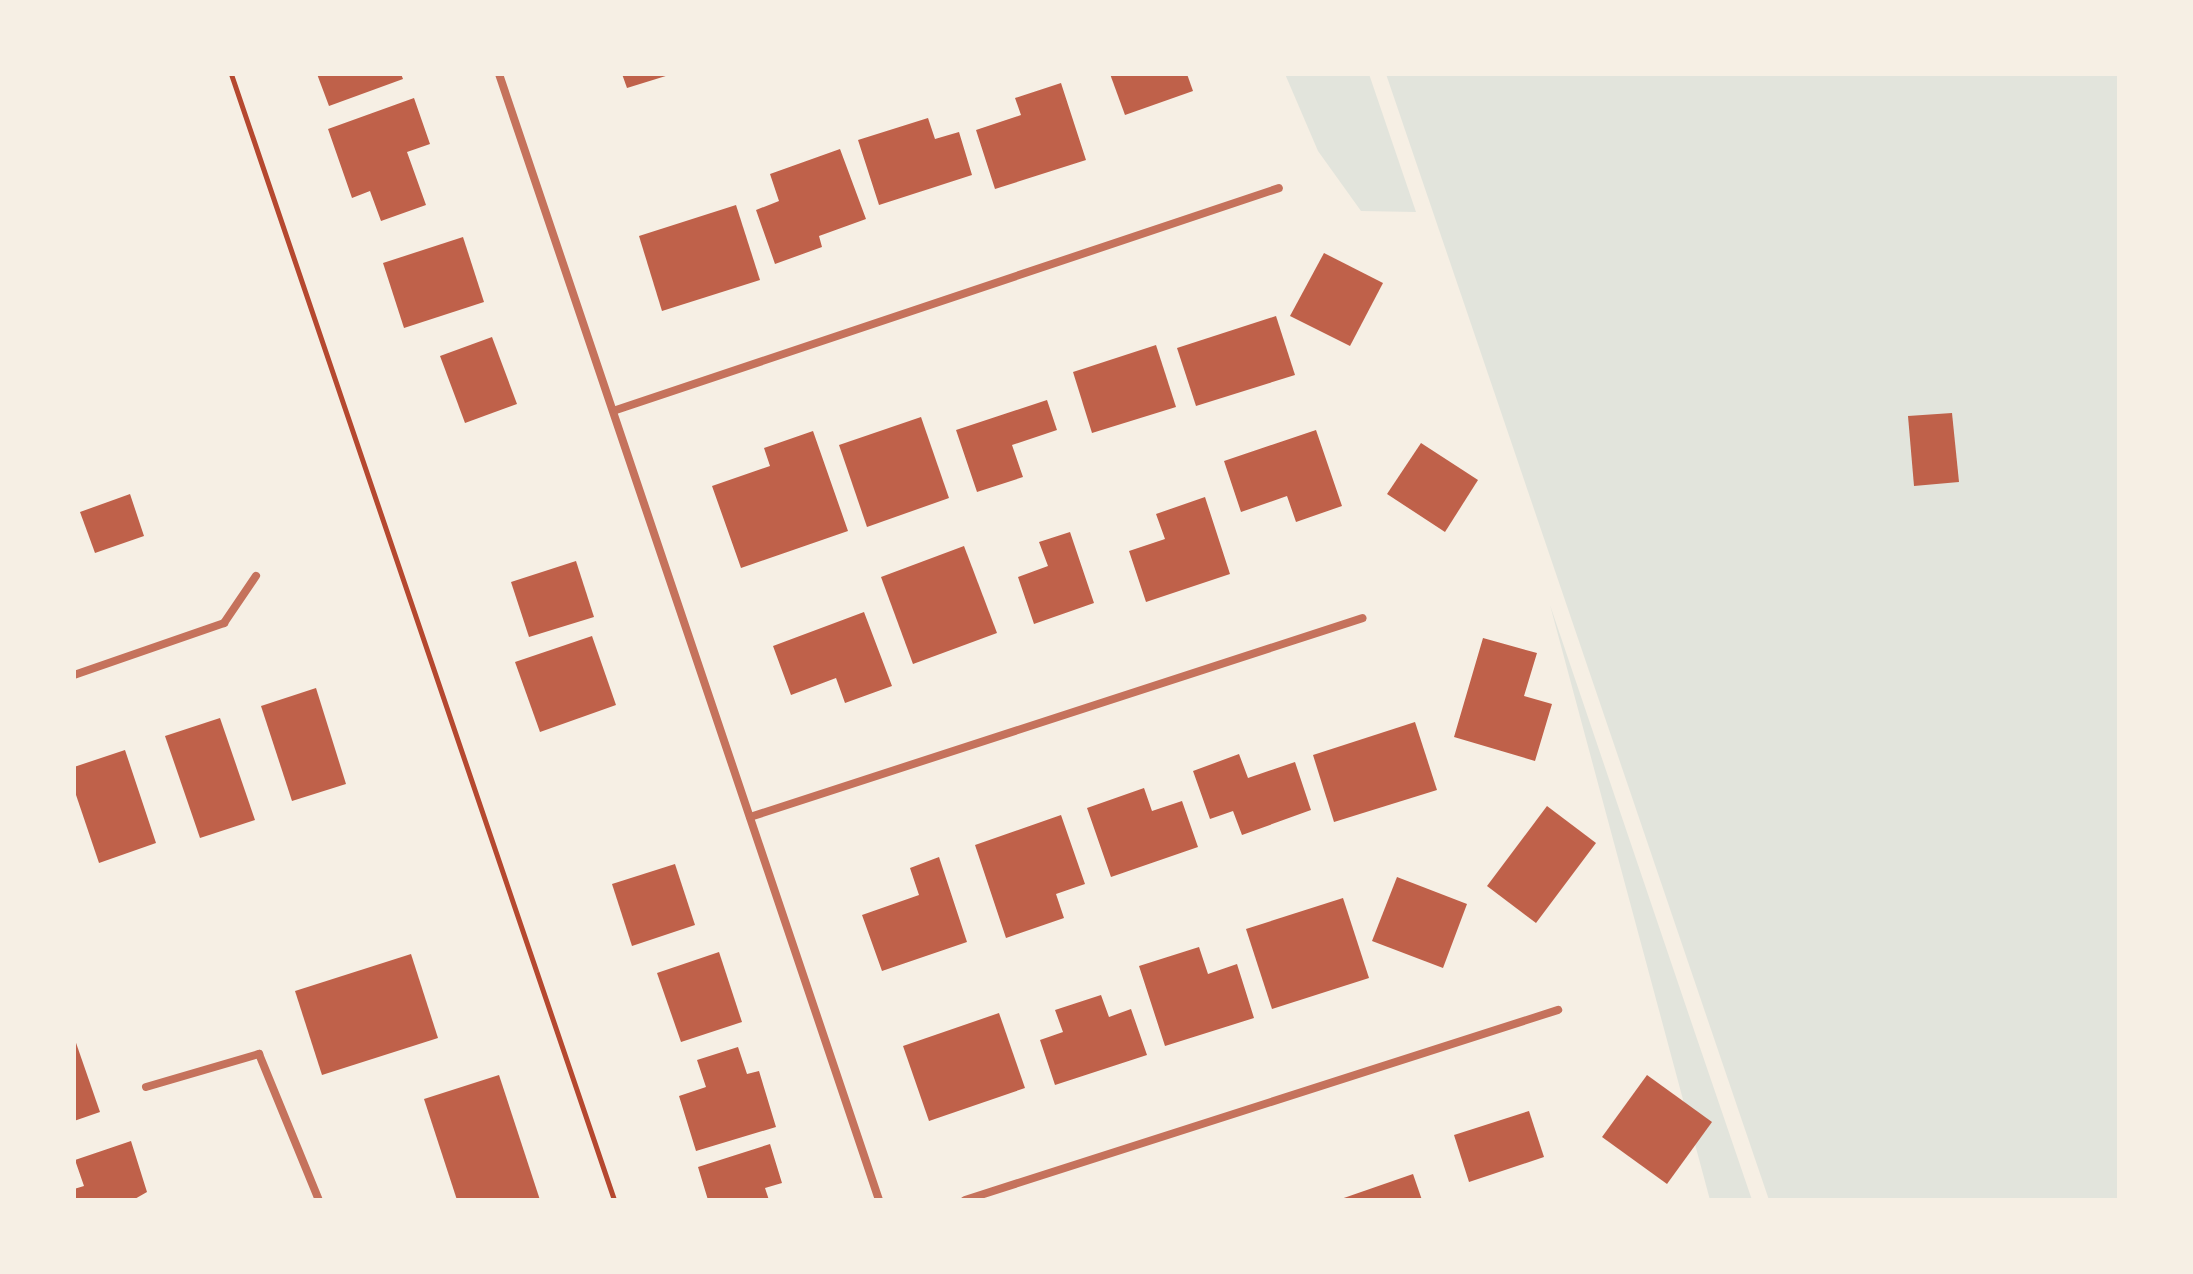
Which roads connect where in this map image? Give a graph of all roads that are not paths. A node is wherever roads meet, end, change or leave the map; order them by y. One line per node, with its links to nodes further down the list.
1 (499, 74): 3 (street)
2 (1279, 188): 3 (street)
3 (616, 410): 7 (street)
4 (256, 576): 6 (street)
5 (1363, 618): 7 (street)
6 (74, 675)
7 (750, 817): 11 (street)
8 (1558, 1010): 12 (street)
9 (146, 1087): 10 (street)
10 (319, 1200)
11 (879, 1200)
12 (965, 1200)

